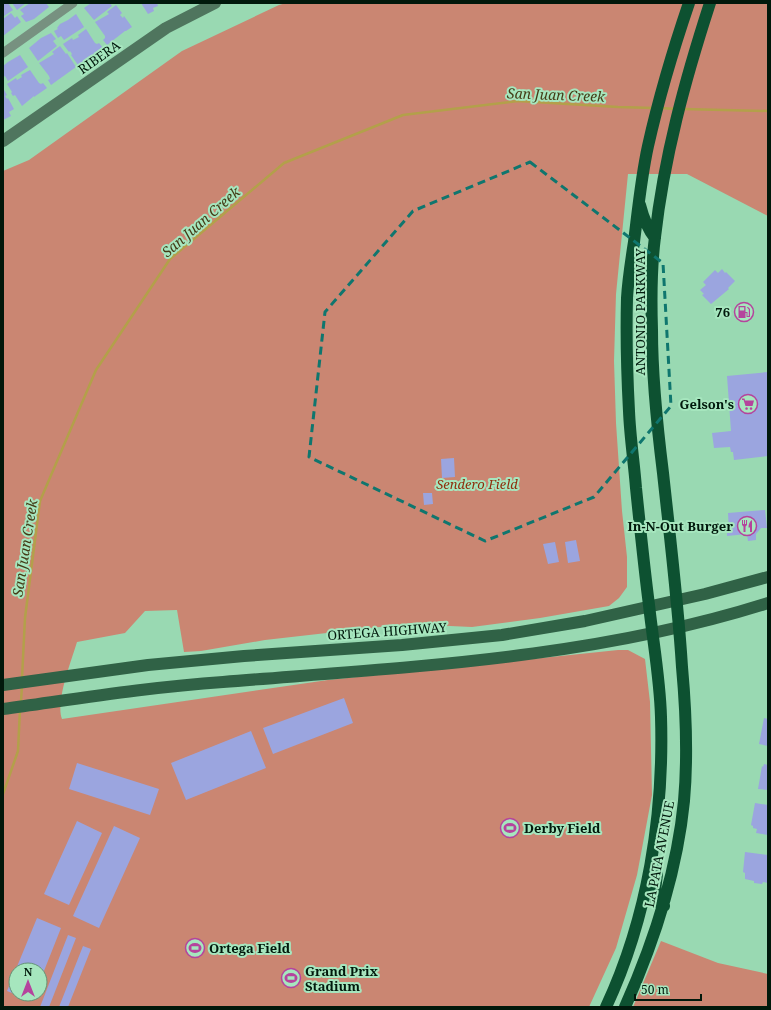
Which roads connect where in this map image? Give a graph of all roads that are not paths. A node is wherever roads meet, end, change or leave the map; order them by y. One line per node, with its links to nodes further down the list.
1 (74, 3): 5 (street)
2 (215, 3): 6 (street, RIBERA)
3 (689, 3): 7 (highway, ANTONIO PARKWAY)
4 (710, 3): 8 (highway, ANTONIO PARKWAY)
5 (3, 53)
6 (3, 141)
7 (639, 198): 8 (highway); 12 (highway, ANTONIO PARKWAY)
8 (655, 238): 10 (highway, ANTONIO PARKWAY)
9 (768, 576): 10 (main road, ORTEGA HIGHWAY)
10 (677, 600): 12 (main road, ORTEGA HIGHWAY); 13 (highway, ANTONIO PARKWAY)
11 (768, 603): 13 (main road)
12 (649, 607): 14 (highway, ANTONIO PARKWAY); 15 (main road, ORTEGA HIGHWAY)
13 (679, 627): 14 (main road); 18 (highway, LA PATA AVENUE)
14 (653, 633): 16 (main road); 17 (highway, LA PATA AVENUE)
15 (3, 685)
16 (3, 709)
17 (651, 861): 18 (highway); 19 (highway, LA PATA AVENUE)
18 (664, 906): 20 (highway, LA PATA AVENUE)
19 (606, 1007)
20 (625, 1007)

